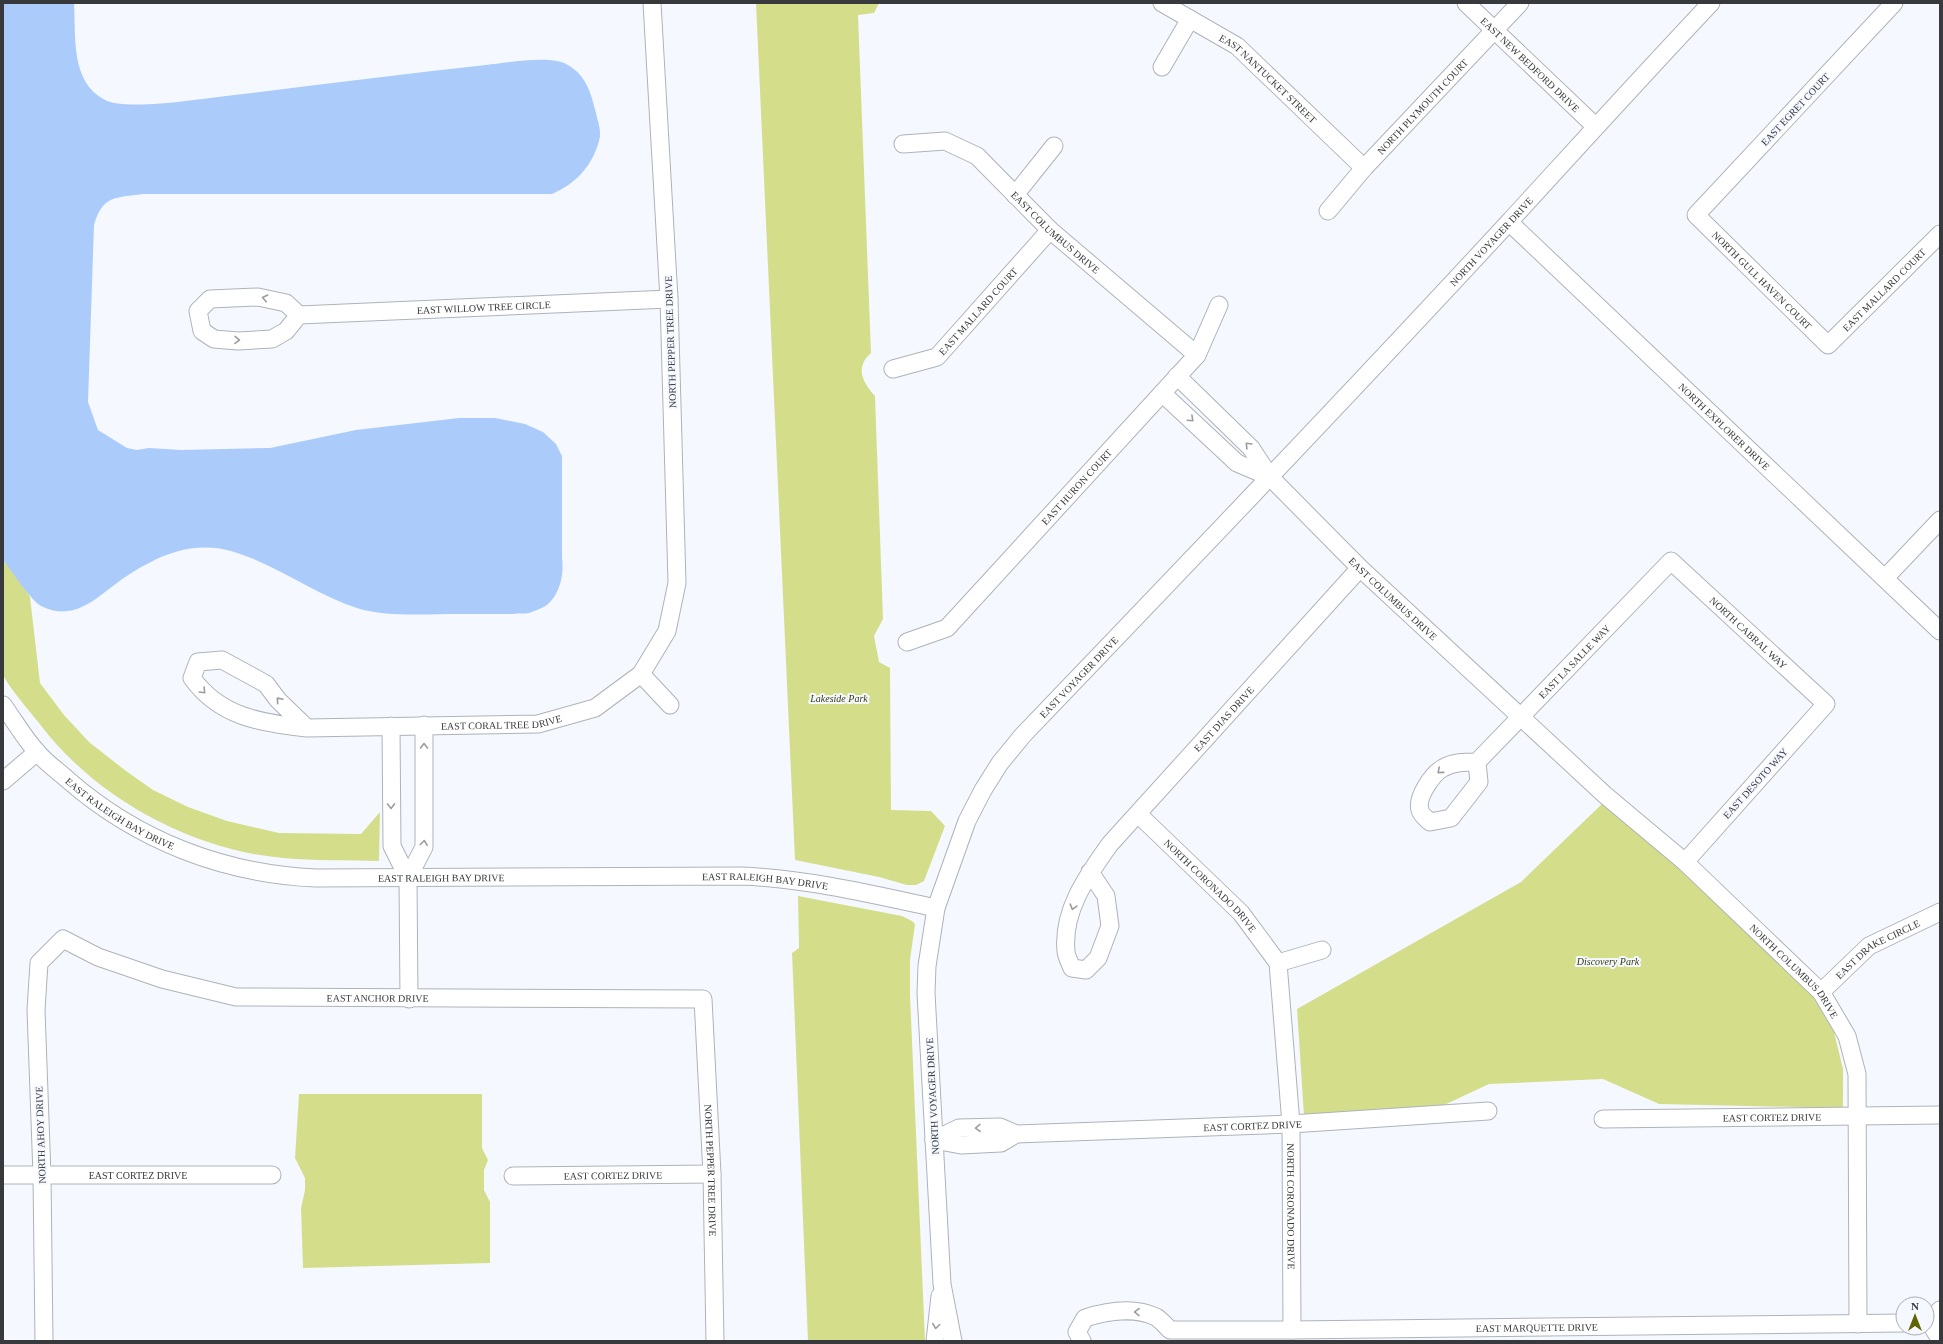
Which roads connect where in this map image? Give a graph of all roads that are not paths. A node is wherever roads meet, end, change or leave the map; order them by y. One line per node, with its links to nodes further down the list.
1 (652, 3): 20 (street, NORTH PEPPER TREE DRIVE)
2 (1162, 3): 7 (street, EAST NANTUCKET STREET)
3 (1466, 3): 8 (street, EAST NEW BEDFORD DRIVE)
4 (1520, 3): 8 (street, NORTH PLYMOUTH COURT)
5 (1711, 3): 10 (street, NORTH VOYAGER DRIVE)
6 (1894, 3): 16 (street, EAST EGRET COURT)
7 (1190, 19): 9 (street); 13 (street, EAST NANTUCKET STREET)
8 (1495, 30): 10 (street, EAST NEW BEDFORD DRIVE); 13 (street, NORTH PLYMOUTH COURT)
9 (1162, 67)
10 (1596, 126): 17 (street, NORTH VOYAGER DRIVE)
11 (903, 144): 14 (street, EAST COLUMBUS DRIVE)
12 (1054, 146): 14 (street)
13 (1364, 168): 15 (street, NORTH PLYMOUTH COURT)
14 (1015, 195): 18 (street, EAST COLUMBUS DRIVE)
15 (1328, 211)
16 (1696, 215): 23 (street, NORTH GULL HAVEN COURT)
17 (1509, 222): 28 (street, NORTH VOYAGER DRIVE); 32 (street, NORTH EXPLORER DRIVE)
18 (1050, 230): 24 (street, EAST COLUMBUS DRIVE); 25 (street, EAST MALLARD COURT)
19 (1940, 234): 23 (street, EAST MALLARD COURT)
20 (669, 299): 22 (street, EAST WILLOW TREE CIRCLE); 35 (street, NORTH PEPPER TREE DRIVE)
21 (1219, 305): 24 (street, EAST HURON COURT)
22 (299, 315): 22 (street, one-way to 22)
23 (1828, 346)
24 (1197, 355): 26 (street, EAST HURON COURT)
25 (893, 369)
26 (1177, 376): 27 (street, EAST HURON COURT); 28 (street, EAST COLUMBUS DRIVE, one-way to 26)
27 (1162, 393): 28 (street, EAST COLUMBUS DRIVE, one-way to 28); 34 (street, EAST HURON COURT)
28 (1270, 477): 31 (street, EAST COLUMBUS DRIVE); 50 (street, EAST VOYAGER DRIVE)
29 (1940, 520): 32 (street)
30 (1671, 561): 36 (street, NORTH CABRAL WAY); 39 (street, EAST LA SALLE WAY)
31 (1360, 568): 39 (street, EAST COLUMBUS DRIVE); 46 (street, EAST DIAS DRIVE)
32 (1885, 578): 33 (street, NORTH EXPLORER DRIVE)
33 (1940, 631)
34 (907, 642)
35 (641, 674): 38 (street); 40 (street, EAST CORAL TREE DRIVE)
36 (1826, 704): 47 (street, EAST DESOTO WAY)
37 (3, 705): 43 (street, EAST RALEIGH BAY DRIVE)
38 (670, 705)
39 (1521, 716): 44 (street, EAST LA SALLE WAY); 47 (street, NORTH COLUMBUS DRIVE)
40 (424, 725): 41 (street, EAST CORAL TREE DRIVE); 49 (street, one-way to 40)
41 (391, 726): 42 (street, EAST CORAL TREE DRIVE); 49 (street, one-way to 49)
42 (307, 728): 42 (street, EAST CORAL TREE DRIVE, one-way to 42)
43 (37, 752): 45 (street); 49 (street, EAST RALEIGH BAY DRIVE)
44 (1476, 762)
45 (3, 781)
46 (1138, 814): 48 (street, EAST DIAS DRIVE); 54 (street, NORTH CORONADO DRIVE)
47 (1685, 862): 55 (street, NORTH COLUMBUS DRIVE)
48 (1090, 872): 48 (street, EAST DIAS DRIVE, one-way to 48)
49 (408, 878): 50 (street, EAST RALEIGH BAY DRIVE); 56 (street)
50 (936, 908): 63 (street, NORTH VOYAGER DRIVE)
51 (1940, 912): 55 (street, EAST DRAKE CIRCLE)
52 (63, 939): 56 (street, EAST ANCHOR DRIVE); 66 (street, NORTH AHOY DRIVE)
53 (1322, 950): 54 (street)
54 (1278, 962): 62 (street, NORTH CORONADO DRIVE)
55 (1821, 992): 60 (street, NORTH COLUMBUS DRIVE)
56 (409, 999): 57 (street, EAST ANCHOR DRIVE)
57 (703, 999): 64 (street, NORTH PEPPER TREE DRIVE)
58 (1488, 1111): 62 (street, EAST CORTEZ DRIVE)
59 (1940, 1115): 60 (street, EAST CORTEZ DRIVE)
60 (1857, 1116): 61 (street, EAST CORTEZ DRIVE); 71 (street, NORTH COLUMBUS DRIVE)
61 (1604, 1118)
62 (1291, 1124): 63 (street, EAST CORTEZ DRIVE); 73 (street, NORTH CORONADO DRIVE)
63 (934, 1140): 69 (street, NORTH VOYAGER DRIVE)
64 (712, 1174): 68 (street, EAST CORTEZ DRIVE); 77 (street, NORTH PEPPER TREE DRIVE)
65 (3, 1175): 66 (street, EAST CORTEZ DRIVE)
66 (42, 1175): 67 (street, EAST CORTEZ DRIVE); 76 (street, NORTH AHOY DRIVE)
67 (272, 1175)
68 (513, 1176)
69 (942, 1284): 78 (street, NORTH VOYAGER DRIVE, one-way to 78); 79 (street, NORTH VOYAGER DRIVE)
70 (1895, 1323): 71 (street, EAST MARQUETTE DRIVE)
71 (1858, 1324): 73 (street, EAST MARQUETTE DRIVE)
72 (1935, 1327): 75 (street)
73 (1292, 1330): 74 (street, EAST MARQUETTE DRIVE)
74 (1167, 1336): 80 (street, EAST MARQUETTE DRIVE, one-way to 80)
75 (1940, 1337)
76 (44, 1341)
77 (715, 1341)
78 (935, 1341)
79 (953, 1341)
80 (1082, 1341)

